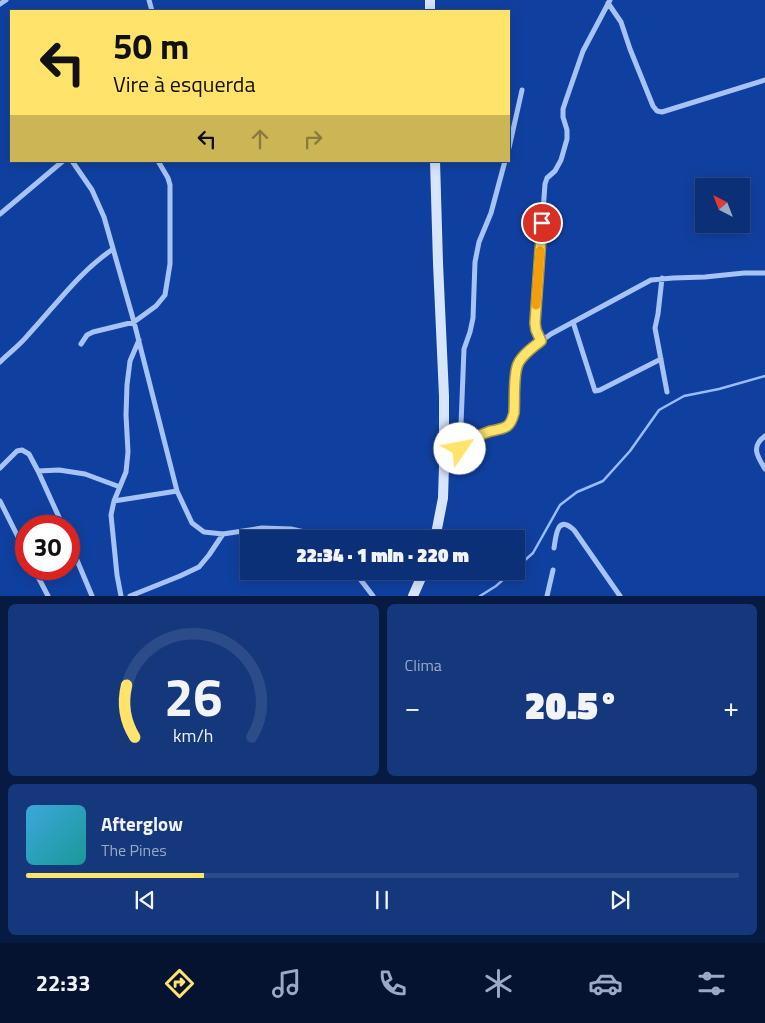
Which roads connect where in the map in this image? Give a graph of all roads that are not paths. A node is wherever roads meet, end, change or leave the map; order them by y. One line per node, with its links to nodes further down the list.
1 (6, 0): 3 (street)
2 (609, 1): 4 (street); 19 (street)
3 (0, 4)
4 (765, 80)
5 (522, 90): 6 (street)
6 (510, 144)
7 (63, 162): 12 (street)
8 (73, 162): 13 (street)
9 (159, 162): 16 (street)
10 (435, 162): 26 (street)
11 (505, 162): 25 (street)
12 (0, 214)
13 (113, 249): 16 (street); 22 (street)
14 (765, 273): 15 (street)
15 (662, 278): 17 (street); 21 (street)
16 (134, 322): 18 (street); 20 (street)
17 (573, 322): 19 (street); 21 (street)
18 (139, 340): 30 (street); 31 (street)
19 (541, 341): 25 (street)
20 (81, 344)
21 (660, 359): 23 (street)
22 (0, 362)
23 (667, 392)
24 (765, 436): 28 (street)
25 (460, 449): 26 (street)
26 (444, 466): 37 (street)
27 (0, 468): 29 (street)
28 (765, 469)
29 (38, 471): 30 (street); 34 (street)
30 (120, 487): 33 (street)
31 (177, 491): 33 (street); 40 (street)
32 (0, 501): 38 (street)
33 (114, 501): 49 (street)
34 (57, 515)
35 (249, 530): 36 (street)
36 (296, 530)
37 (437, 530)
38 (15, 531)
39 (240, 531): 40 (street)
40 (223, 534): 50 (street)
41 (554, 548): 54 (street)
42 (80, 567): 48 (street)
43 (553, 570): 53 (street)
44 (40, 580): 47 (street)
45 (361, 580): 51 (street)
46 (420, 580): 52 (street)
47 (48, 596)
48 (92, 596)
49 (121, 596)
50 (130, 596)
51 (373, 596)
52 (413, 596)
53 (546, 596)
54 (620, 596)

